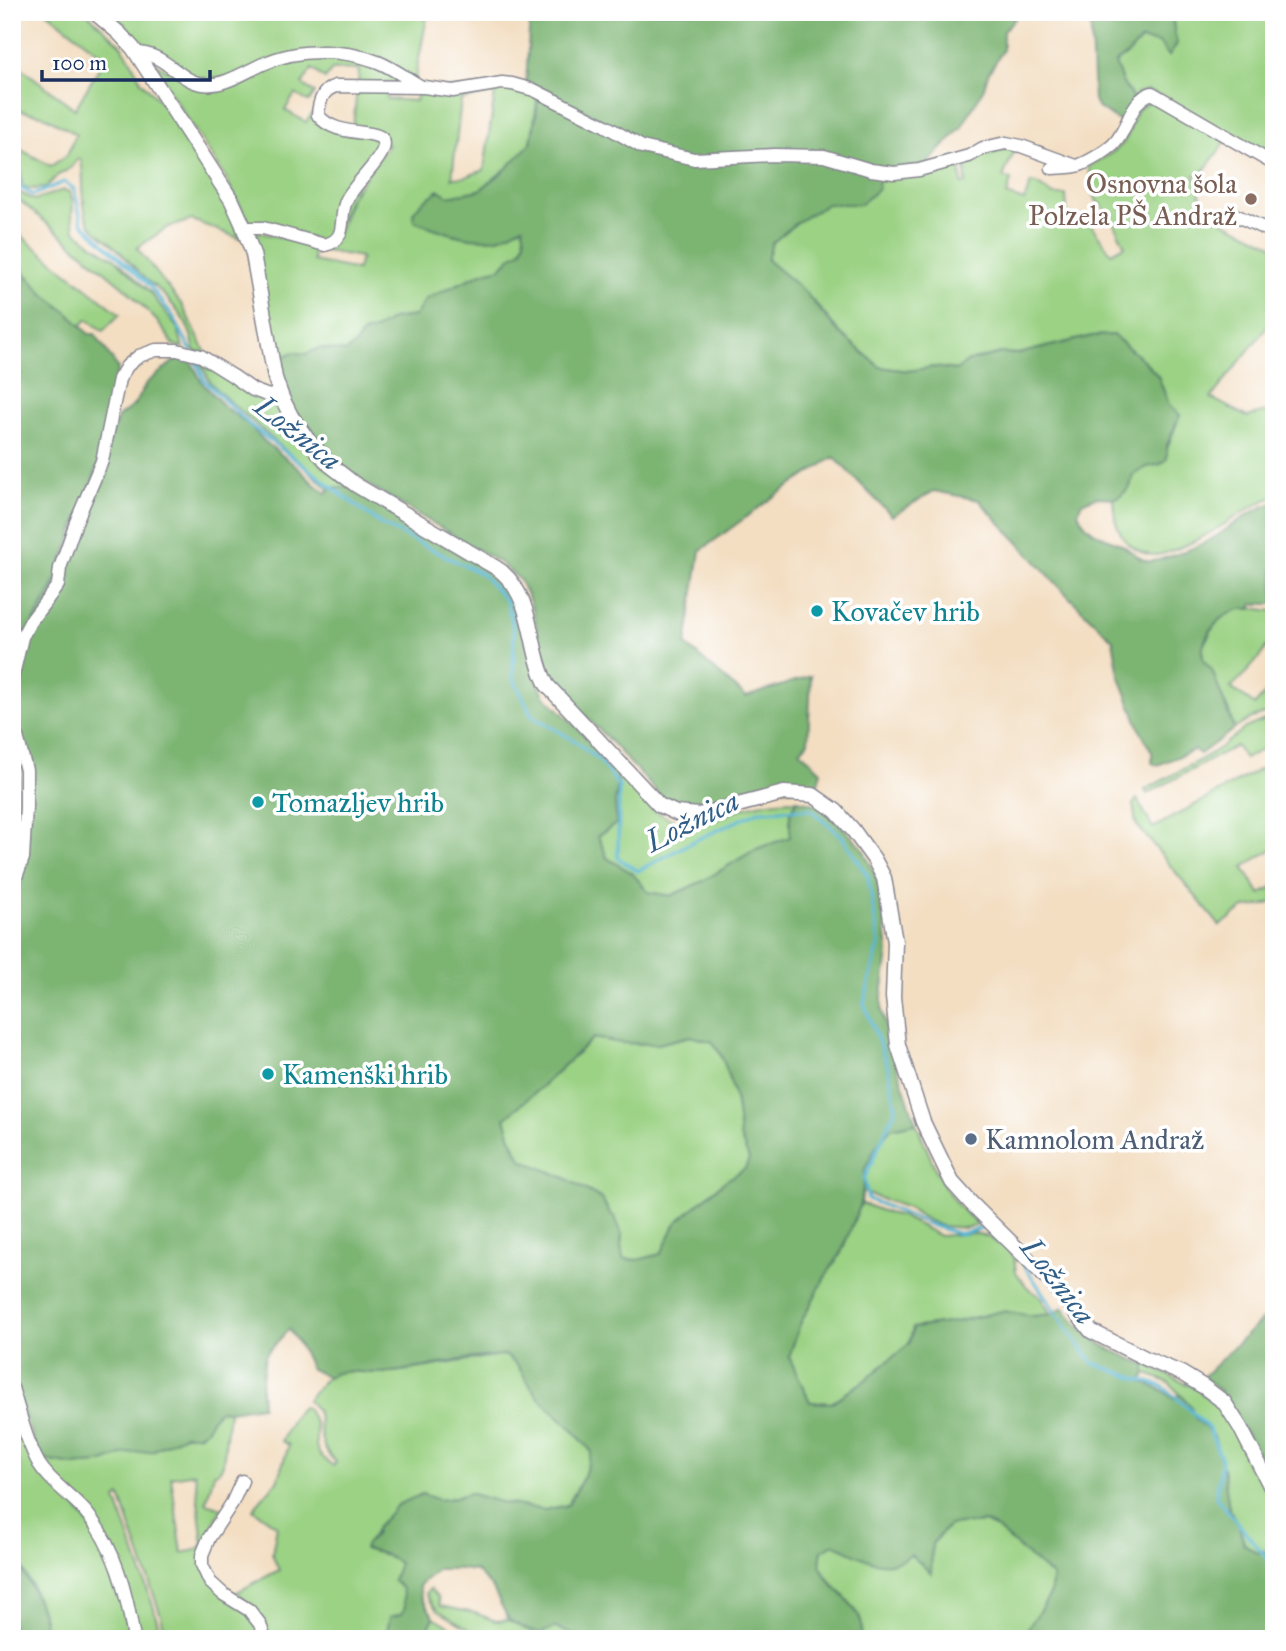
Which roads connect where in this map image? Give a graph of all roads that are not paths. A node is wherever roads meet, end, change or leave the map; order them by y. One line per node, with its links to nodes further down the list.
1 (94, 12): 2 (street)
2 (136, 53): 3 (street); 8 (street)
3 (424, 87): 5 (street); 8 (street)
4 (1274, 164): 5 (street)
5 (1076, 166): 6 (street)
6 (1052, 168)
7 (1231, 213): 9 (street)
8 (244, 228): 10 (street)
9 (1274, 233)
10 (280, 393): 11 (street); 16 (street)
11 (12, 679)
12 (12, 718): 13 (street)
13 (12, 888)
14 (12, 1388): 17 (street)
15 (242, 1481): 18 (street)
16 (1274, 1493)
17 (134, 1639)
18 (265, 1639)

